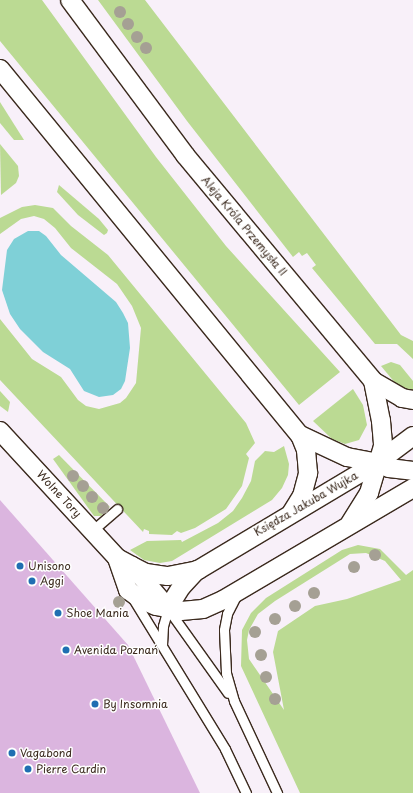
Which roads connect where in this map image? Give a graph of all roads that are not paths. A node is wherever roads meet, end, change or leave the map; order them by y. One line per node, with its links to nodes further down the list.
1 (70, 0): 3 (street, Aleja Króla Przemysła II)
2 (0, 70): 6 (street)
3 (373, 381): 4 (street); 8 (street, Aleja Króla Przemysła II)
4 (413, 400)
5 (0, 431): 14 (street, Wolne Tory)
6 (300, 435): 8 (street); 12 (street)
7 (413, 436): 8 (street, Księdza Jakuba Wujka)
8 (377, 463): 9 (street); 12 (street, Księdza Jakuba Wujka); 13 (street, Aleja Króla Przemysła II)
9 (413, 471)
10 (413, 488): 13 (street)
11 (117, 509): 14 (lane)
12 (292, 512): 16 (street, Księdza Jakuba Wujka)
13 (350, 524): 17 (street)
14 (93, 530): 15 (street, Wolne Tory)
15 (125, 562): 16 (street); 18 (street, Wolne Tory); 19 (street, Wolne Tory)
16 (198, 570): 19 (street)
17 (248, 583): 19 (street); 21 (lane)
18 (128, 590): 19 (street); 20 (lane, Wolne Tory)
19 (168, 608): 20 (lane); 21 (lane)
20 (162, 645): 22 (lane, Wolne Tory)
21 (234, 701): 23 (lane)
22 (246, 793)
23 (277, 793)

